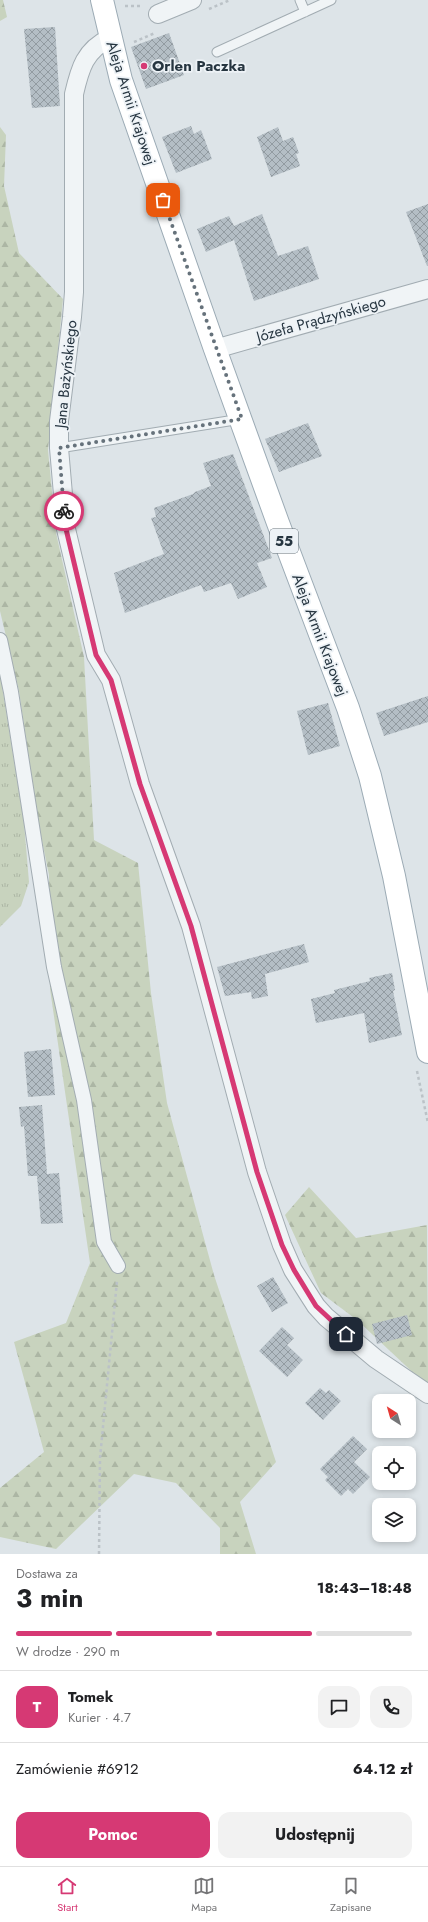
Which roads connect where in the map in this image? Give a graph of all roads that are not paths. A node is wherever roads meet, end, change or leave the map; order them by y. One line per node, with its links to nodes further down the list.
1 (102, 0): 7 (main road, Aleja Armii Krajowej / 55)
2 (192, 0): 6 (street)
3 (300, 0): 5 (lane)
4 (331, 0): 5 (lane)
5 (305, 12): 8 (lane)
6 (158, 14)
7 (110, 38): 10 (main road, Aleja Armii Krajowej / 55); 12 (street, Jana Bażyńskiego)
8 (217, 52)
9 (428, 289): 10 (street, Józefa Prądzyńskiego)
10 (215, 349): 11 (main road, Aleja Armii Krajowej / 55)
11 (242, 419): 12 (lane); 14 (main road, Aleja Armii Krajowej / 55)
12 (59, 448): 16 (street, Jana Bażyńskiego)
13 (0, 640): 15 (street)
14 (428, 1052)
15 (118, 1266)
16 (428, 1394)

